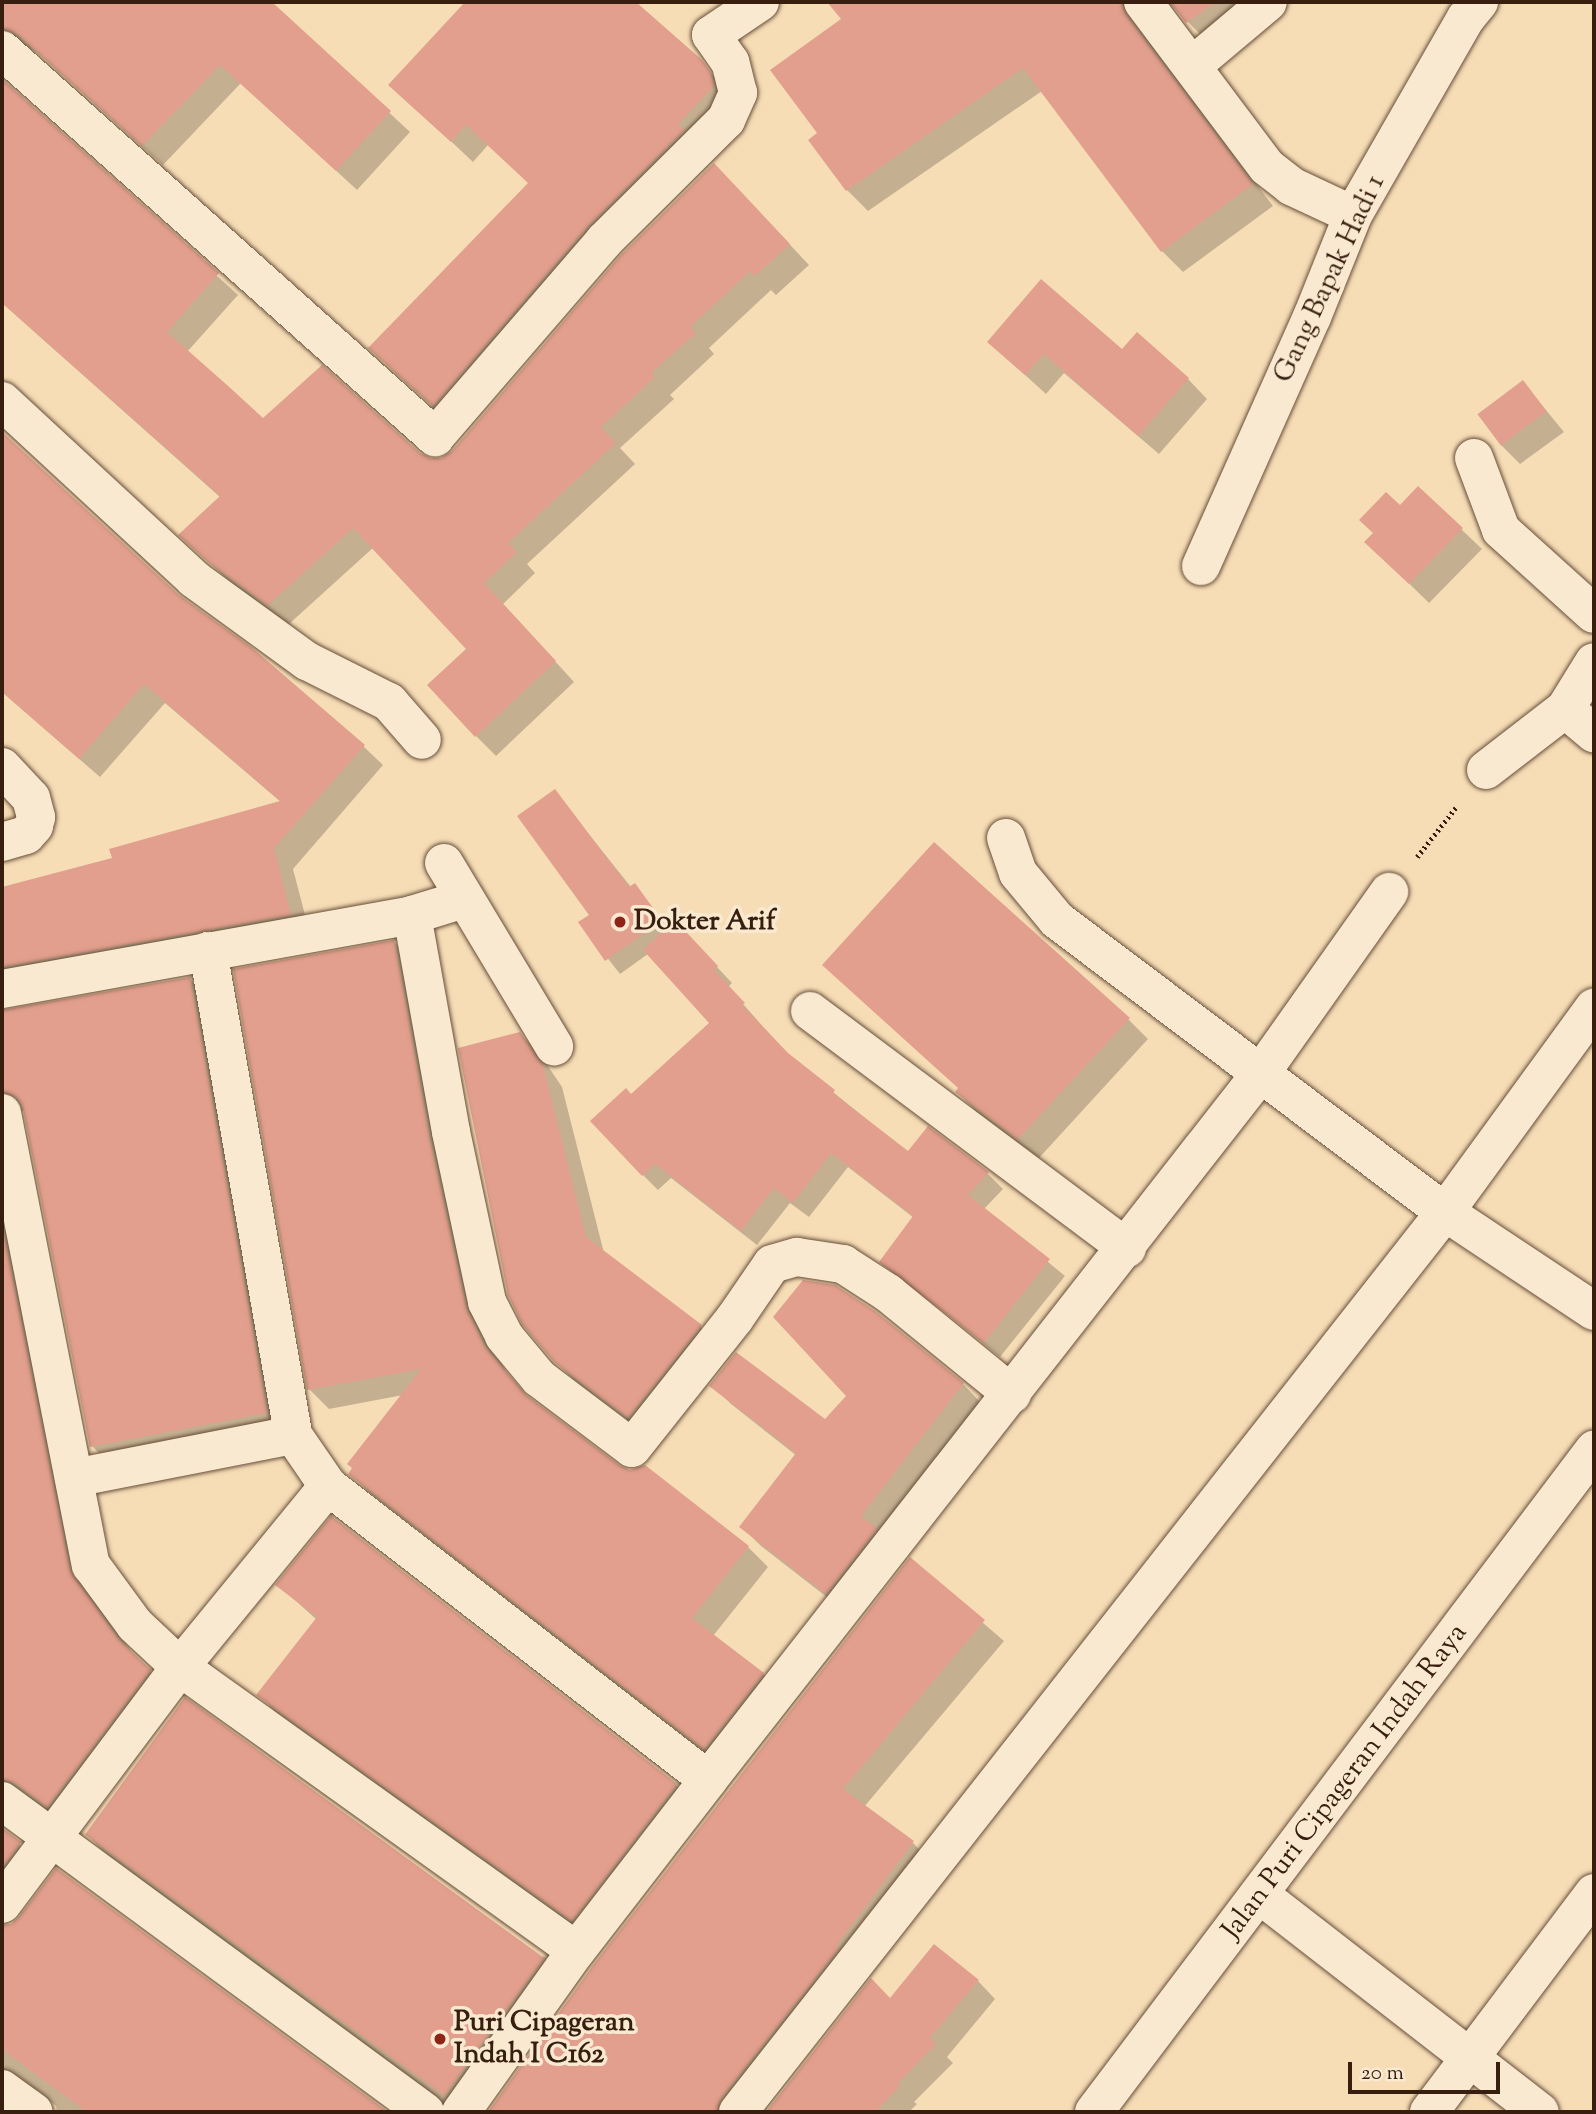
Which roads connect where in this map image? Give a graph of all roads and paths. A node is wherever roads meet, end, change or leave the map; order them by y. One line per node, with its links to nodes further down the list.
1 (760, 2): 5 (street)
2 (1143, 2): 6 (street)
3 (1268, 2): 6 (street)
4 (1479, 2): 7 (street, Gang Bapak Hadi 1)
5 (2, 50)
6 (1192, 66): 7 (street)
7 (1321, 200): 10 (street, Gang Bapak Hadi 1)
8 (2, 401): 15 (street)
9 (1474, 458): 11 (street)
10 (1201, 566)
11 (1594, 614)
12 (1594, 662): 13 (street)
13 (1566, 709): 14 (street); 17 (street)
14 (1594, 733)
15 (422, 740)
16 (2, 767): 19 (street)
17 (1486, 770): 21 (path)
18 (1006, 838): 29 (street)
19 (2, 842)
20 (444, 863): 22 (street)
21 (1389, 892): 29 (street)
22 (464, 899): 23 (street); 28 (street)
23 (412, 915): 24 (street); 34 (street)
24 (208, 951): 25 (street); 35 (street)
25 (2, 989)
26 (1594, 1008): 31 (street)
27 (810, 1011): 32 (street)
28 (554, 1046)
29 (1261, 1073): 31 (street); 32 (street)
30 (2, 1114): 37 (street)
31 (1445, 1212): 33 (street); 52 (street)
32 (1127, 1248): 34 (street)
33 (1594, 1311)
34 (1013, 1394): 40 (street)
35 (293, 1435): 37 (street); 38 (street)
36 (1594, 1450): 44 (street, Jalan Puri Cipageran Indah Raya)
37 (74, 1478): 39 (street)
38 (328, 1486): 39 (street); 40 (street)
39 (180, 1667): 42 (street); 46 (street)
40 (708, 1780): 46 (street)
41 (2, 1801): 42 (street)
42 (52, 1839): 45 (street); 50 (street)
43 (1594, 1893): 47 (street)
44 (1259, 1895): 47 (street); 53 (street, Jalan Puri Cipageran Indah Raya)
45 (2, 1904)
46 (576, 1951): 51 (street)
47 (1468, 2058): 54 (street); 55 (street)
48 (2, 2089): 49 (street)
49 (34, 2112)
50 (425, 2112)
51 (461, 2112)
52 (737, 2112)
53 (1094, 2112)
54 (1429, 2112)
55 (1540, 2112)

